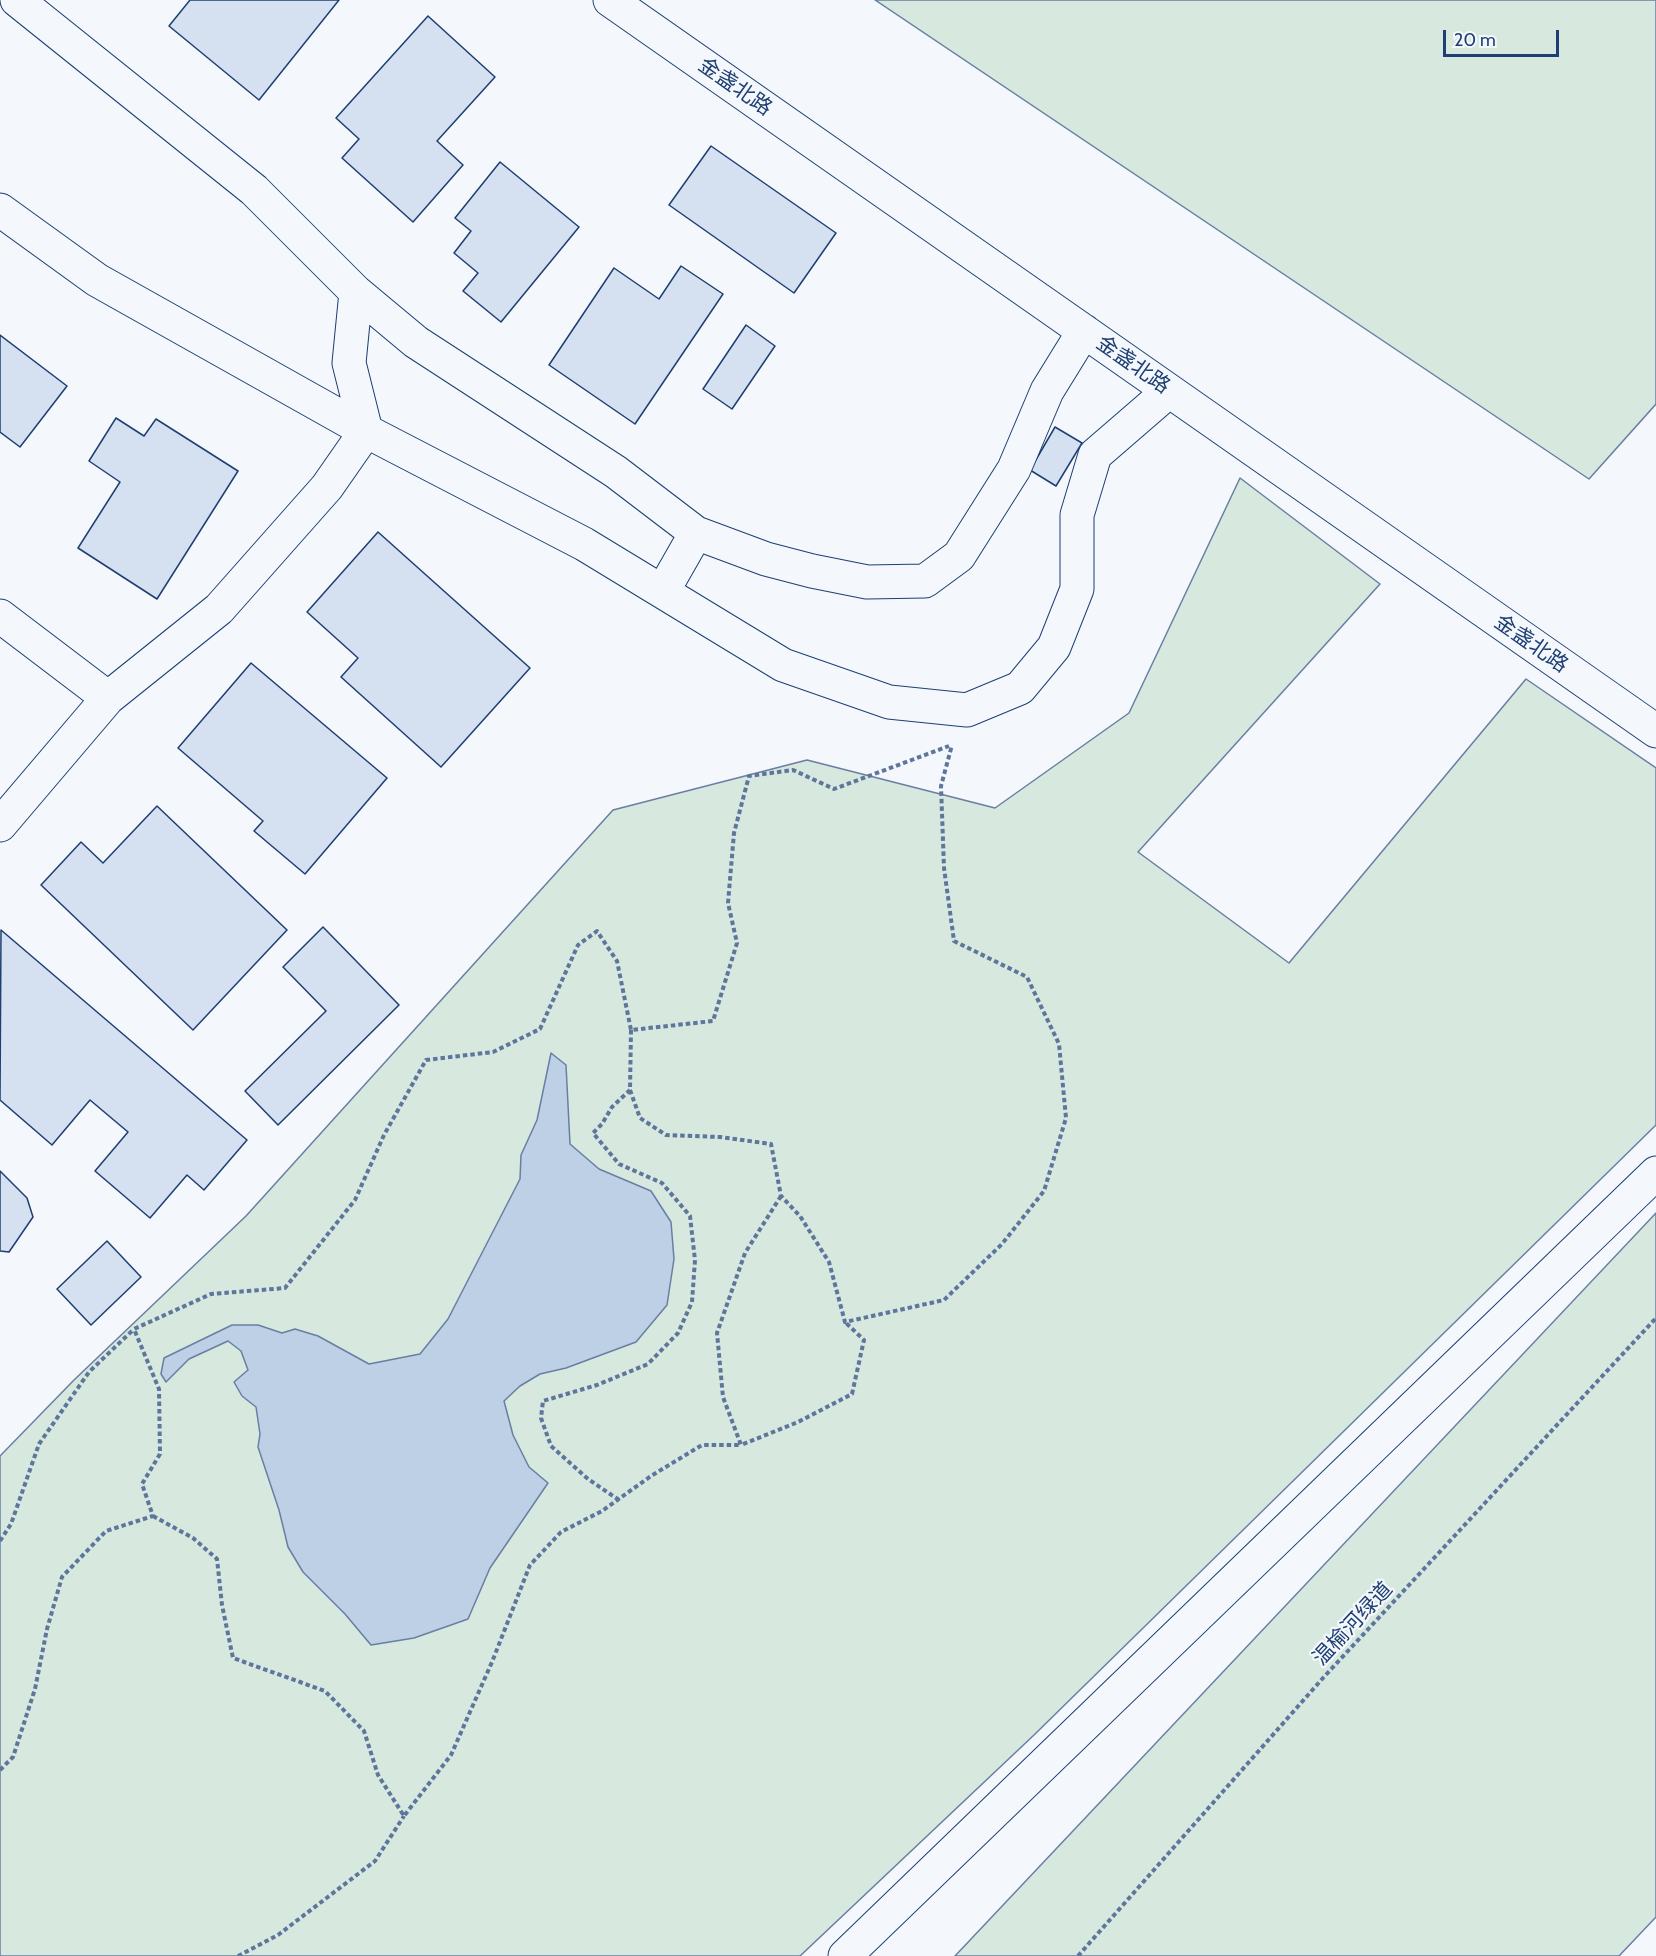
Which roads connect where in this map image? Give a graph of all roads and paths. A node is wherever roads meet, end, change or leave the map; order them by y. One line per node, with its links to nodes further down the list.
1 (17, 0): 4 (street)
2 (610, 0): 5 (street, 金盏北路)
3 (0, 210): 7 (street)
4 (356, 292): 7 (street); 8 (street)
5 (1084, 331): 6 (street, 金盏北路); 8 (street)
6 (1169, 391): 9 (street); 12 (street, 金盏北路)
7 (366, 431): 9 (street); 11 (street)
8 (696, 533): 9 (street)
9 (663, 591)
10 (0, 616): 11 (street)
11 (108, 698): 13 (street)
12 (1656, 731)
13 (0, 825)
14 (631, 1030): 15 (path); 19 (path); 20 (path)
15 (630, 1090): 17 (path); 22 (path)
16 (1656, 1173): 28 (street)
17 (781, 1196): 19 (path); 21 (path)
18 (1656, 1318): 29 (path, 温榆河绿道)
19 (845, 1322): 21 (path)
20 (134, 1329): 23 (path); 24 (path)
21 (741, 1445): 22 (path)
22 (619, 1500): 26 (path)
23 (153, 1516): 25 (path); 26 (path)
24 (0, 1541)
25 (0, 1770)
26 (404, 1816): 27 (path)
27 (238, 1956)
28 (845, 1956)
29 (1078, 1956)

